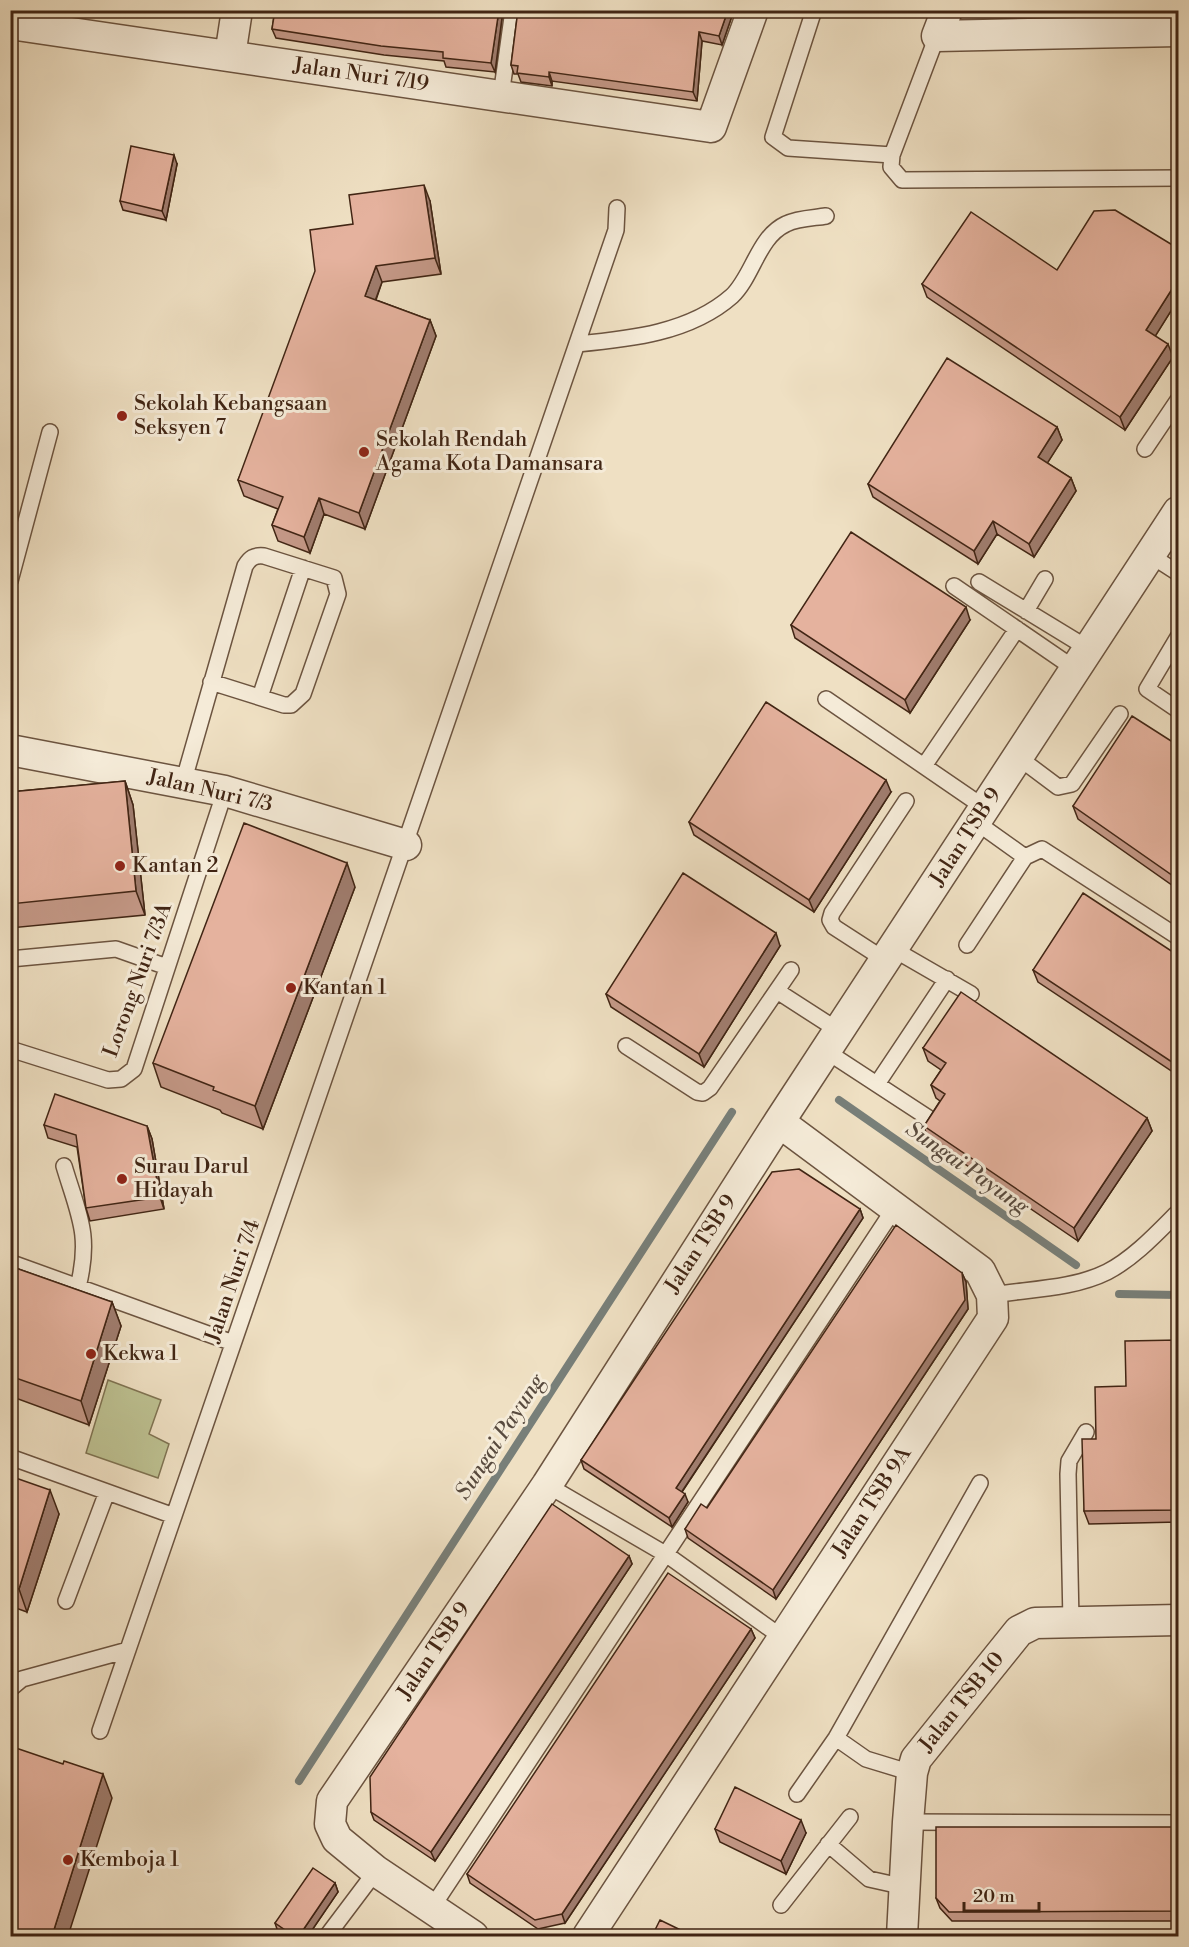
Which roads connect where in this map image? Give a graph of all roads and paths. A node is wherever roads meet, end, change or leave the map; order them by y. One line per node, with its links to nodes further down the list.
1 (237, 10): 8 (street)
2 (513, 10): 9 (lane)
3 (753, 10): 9 (street, Jalan Nuri 7/19)
4 (814, 10): 10 (lane)
5 (26, 21): 8 (street, Jalan Nuri 7/19)
6 (942, 23): 7 (street); 10 (lane)
7 (1179, 31)
8 (230, 56): 9 (street, Jalan Nuri 7/19)
9 (501, 96)
10 (892, 154): 11 (lane)
11 (1179, 178)
12 (617, 208): 14 (lane, Jalan Nuri 7/4)
13 (826, 216): 14 (lane)
14 (577, 344): 42 (lane, Jalan Nuri 7/4)
15 (1179, 400): 17 (lane)
16 (50, 432): 23 (lane)
17 (1145, 449)
18 (1179, 512): 19 (street, Jalan TSB 9)
19 (1150, 555): 21 (lane); 29 (street, Jalan TSB 9)
20 (303, 568): 30 (lane); 31 (lane); 31 (lane)
21 (1179, 573)
22 (1045, 579): 26 (lane)
23 (10, 581)
24 (979, 582): 26 (lane)
25 (954, 586): 27 (lane)
26 (1026, 611): 29 (lane)
27 (1017, 629): 29 (lane); 37 (lane)
28 (1179, 637): 33 (lane)
29 (1082, 659): 36 (street, Jalan TSB 9)
30 (211, 682): 31 (lane); 38 (lane)
31 (260, 697)
32 (826, 699): 37 (lane)
33 (1179, 710)
34 (1120, 714): 36 (lane)
35 (10, 750): 38 (street, Jalan Nuri 7/3)
36 (1018, 757): 41 (street, Jalan TSB 9)
37 (924, 766): 41 (lane)
38 (183, 783): 39 (street, Jalan Nuri 7/3)
39 (225, 791): 42 (street, Jalan Nuri 7/3); 48 (lane, Lorong Nuri 7/3A)
40 (906, 801): 46 (lane)
41 (980, 815): 43 (lane); 46 (street, Jalan TSB 9)
42 (406, 845): 65 (lane, Jalan Nuri 7/4)
43 (1025, 857): 44 (lane); 45 (lane)
44 (1179, 937)
45 (967, 945)
46 (889, 954): 50 (lane); 53 (street, Jalan TSB 9)
47 (10, 959): 48 (lane)
48 (167, 967): 55 (lane, Lorong Nuri 7/3A)
49 (791, 970): 51 (lane)
50 (947, 979): 52 (lane); 56 (lane)
51 (777, 991): 53 (lane); 54 (lane)
52 (971, 994)
53 (832, 1041): 56 (lane); 58 (street, Jalan TSB 9)
54 (626, 1046)
55 (10, 1049)
56 (877, 1084): 57 (lane)
57 (930, 1119)
58 (779, 1122): 60 (street); 69 (street, Jalan TSB 9)
59 (64, 1166): 63 (lane)
60 (894, 1209): 64 (street); 72 (lane)
61 (1179, 1212): 64 (lane)
62 (12, 1263): 63 (lane)
63 (78, 1287): 65 (lane)
64 (992, 1295): 76 (street, Jalan TSB 9A)
65 (233, 1343): 71 (lane, Jalan Nuri 7/4)
66 (1086, 1432): 75 (lane)
67 (10, 1457): 70 (lane)
68 (980, 1483): 80 (lane)
69 (547, 1485): 72 (lane); 87 (street, Jalan TSB 9)
70 (106, 1492): 71 (lane); 73 (lane)
71 (174, 1516): 77 (lane, Jalan Nuri 7/4)
72 (667, 1555): 76 (lane); 90 (lane)
73 (66, 1601)
74 (1179, 1620): 75 (street, Jalan TSB 10)
75 (1071, 1622): 81 (street, Jalan TSB 10)
76 (783, 1638): 93 (street, Jalan TSB 9A)
77 (128, 1650): 78 (lane); 79 (lane, Jalan Nuri 7/4)
78 (10, 1689)
79 (100, 1731)
80 (836, 1738): 81 (lane); 82 (lane)
81 (912, 1773): 84 (street, Jalan TSB 10)
82 (797, 1794)
83 (850, 1817): 86 (lane)
84 (908, 1822): 85 (lane); 88 (street, Jalan TSB 10)
85 (1179, 1823)
86 (828, 1844): 88 (lane); 89 (lane)
87 (376, 1871): 90 (street, Jalan TSB 9); 91 (lane)
88 (904, 1887): 94 (street, Jalan TSB 10)
89 (782, 1905)
90 (431, 1909): 92 (street, Jalan TSB 9)
91 (327, 1936)
92 (473, 1936)
93 (588, 1936)
94 (902, 1936)

